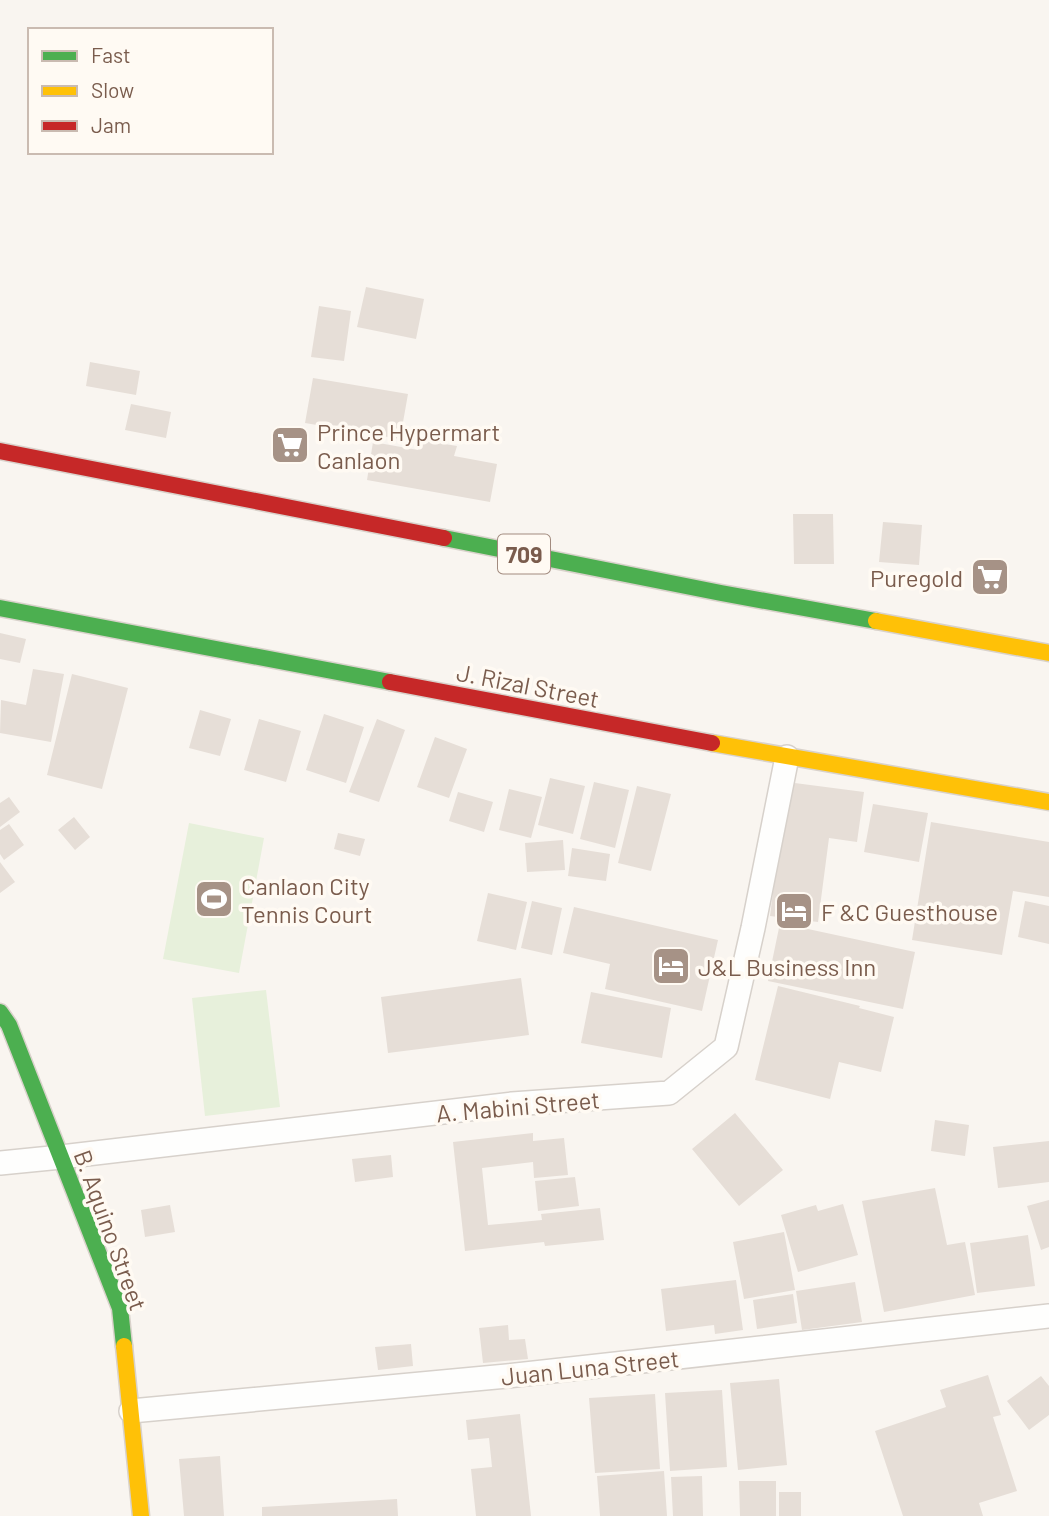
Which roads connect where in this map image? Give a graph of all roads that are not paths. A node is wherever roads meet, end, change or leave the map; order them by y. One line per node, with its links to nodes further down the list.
1 (0, 450): 3 (street, 709)
2 (0, 608): 4 (street, J. Rizal Street)
3 (1049, 653)
4 (787, 757): 5 (street, J. Rizal Street); 7 (street, A. Mabini Street)
5 (1049, 802)
6 (0, 1012): 7 (street, B. Aquino Street)
7 (61, 1157): 8 (street, A. Mabini Street); 10 (street, B. Aquino Street)
8 (0, 1163)
9 (1049, 1316): 10 (street, Juan Luna Street)
10 (131, 1411): 11 (street, B. Aquino Street)
11 (141, 1516)

